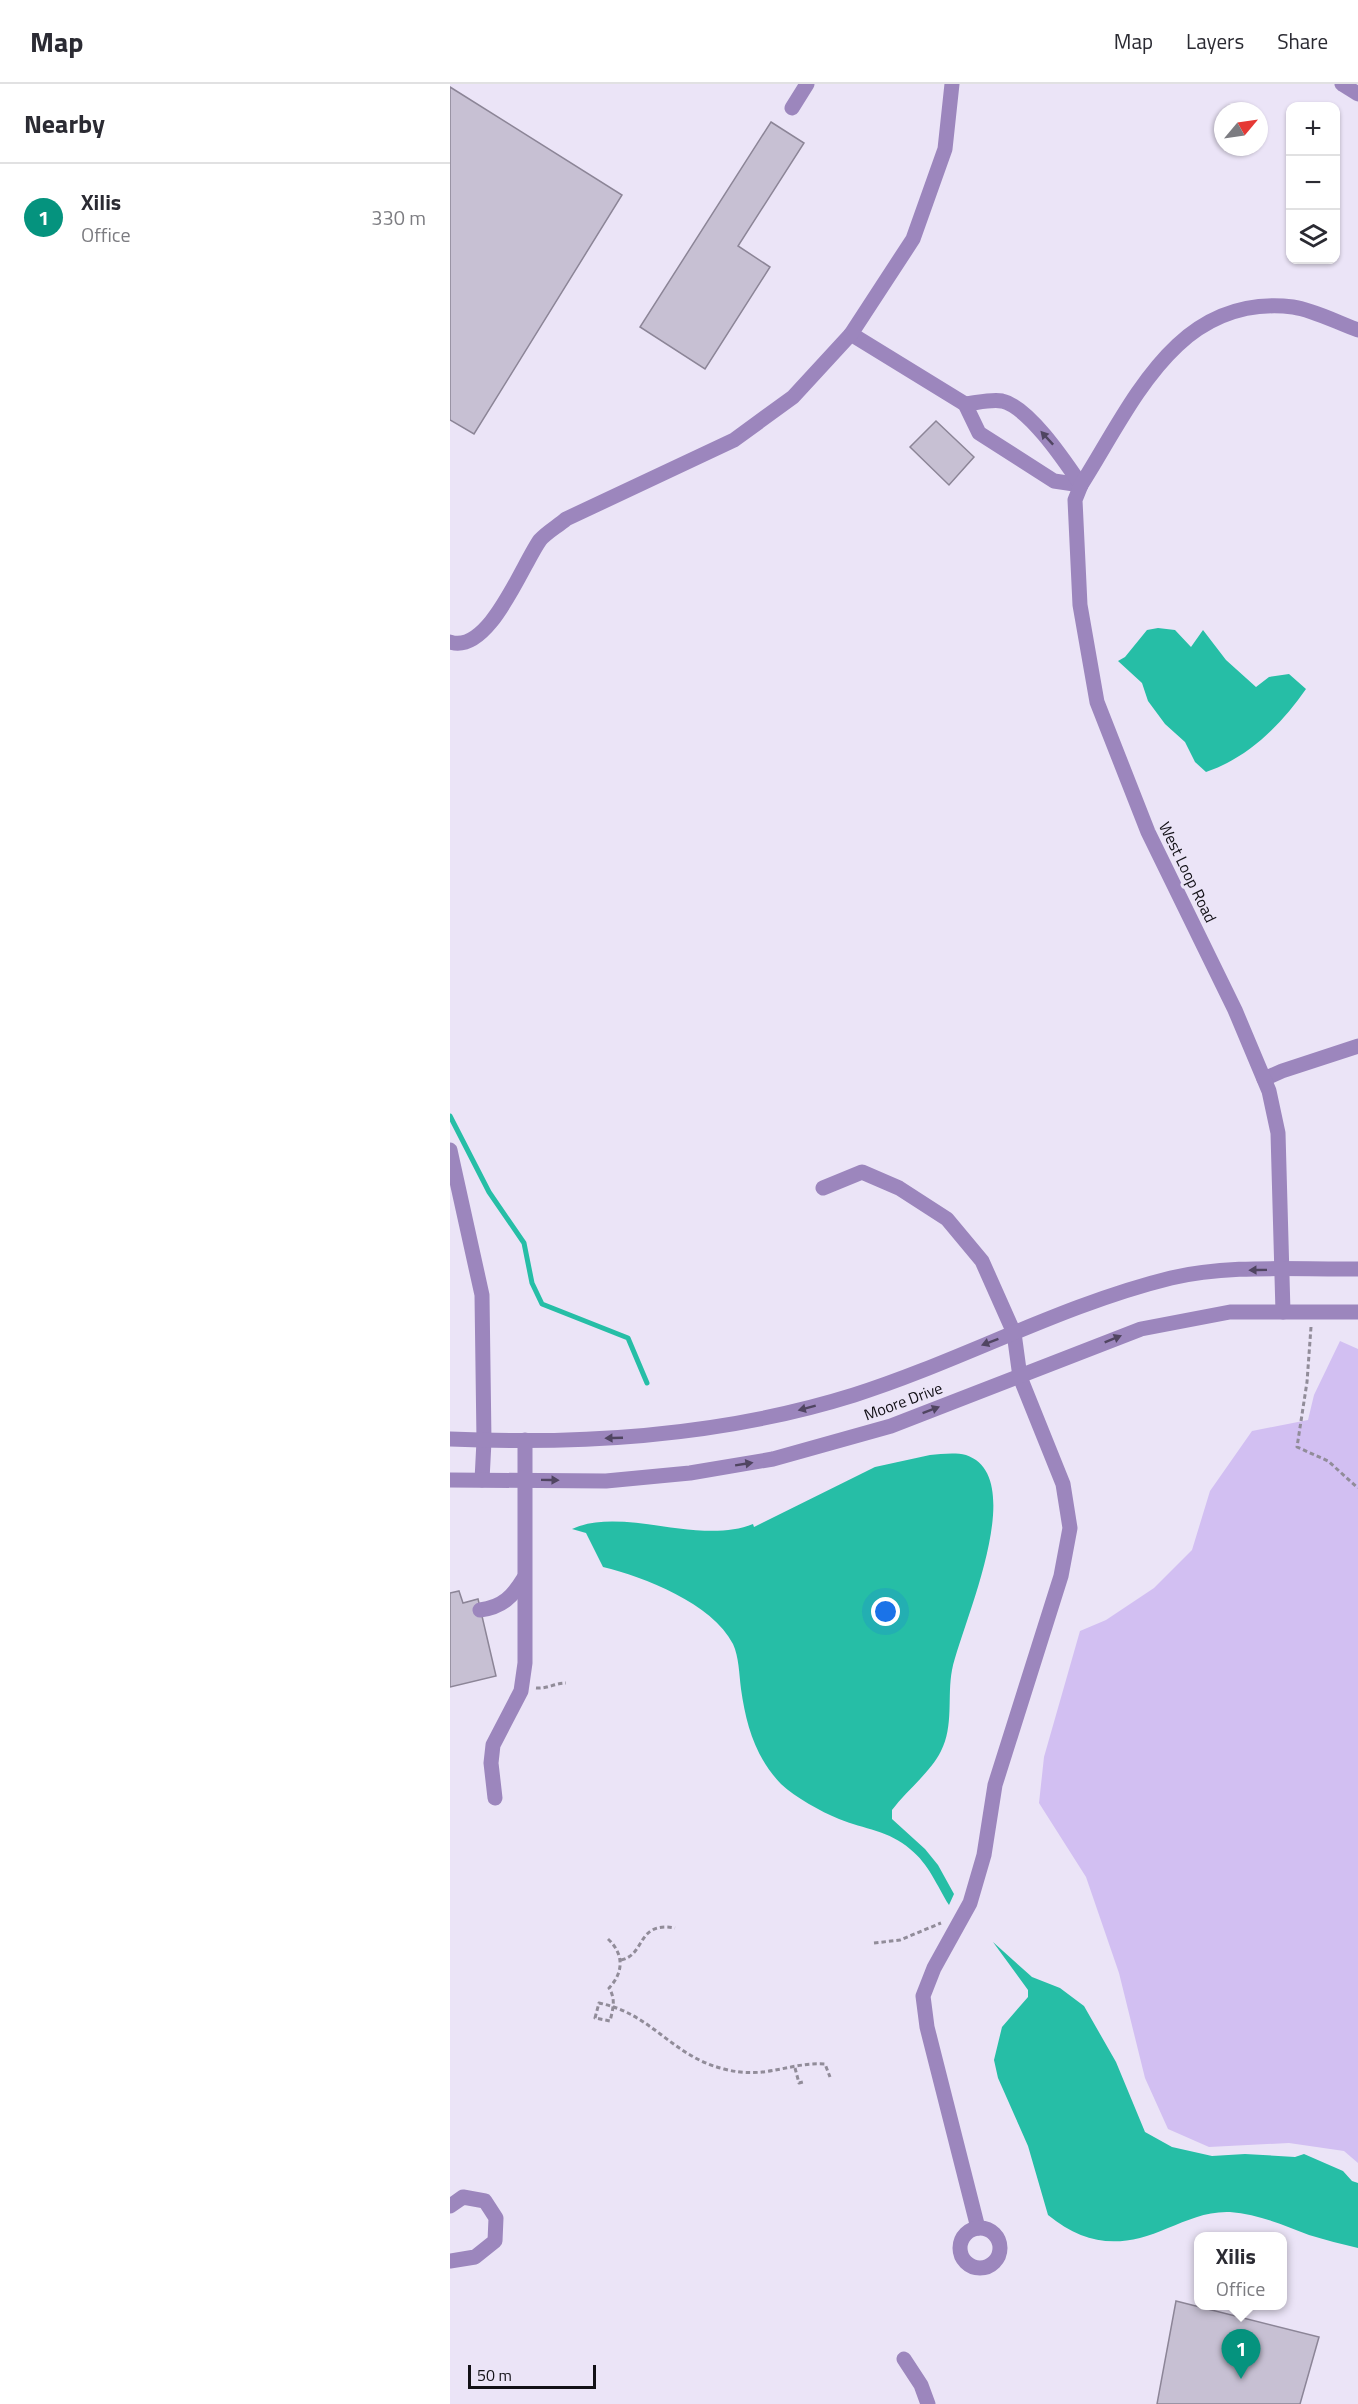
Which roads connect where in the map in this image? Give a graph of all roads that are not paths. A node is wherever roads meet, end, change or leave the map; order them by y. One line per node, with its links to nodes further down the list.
1 (807, 84): 5 (street)
2 (952, 84): 7 (street)
3 (1342, 84): 4 (street)
4 (1358, 94)
5 (792, 108)
6 (1358, 330): 9 (street)
7 (851, 334): 8 (street); 10 (street)
8 (965, 404): 9 (street); 9 (street, one-way to 8)
9 (1081, 485): 12 (street, West Loop Road)
10 (450, 642)
11 (1358, 1046): 12 (street)
12 (1264, 1079): 17 (street, West Loop Road)
13 (450, 1150): 14 (street)
14 (453, 1178): 24 (street)
15 (823, 1188): 20 (street)
16 (1358, 1269): 17 (street, Moore Drive)
17 (1281, 1270): 18 (street, West Loop Road); 20 (street, Moore Drive, one-way to 20)
18 (1283, 1312): 19 (street, Moore Drive); 21 (street, Moore Drive, one-way to 18)
19 (1358, 1312)
20 (1014, 1333): 21 (street); 23 (street, Moore Drive, one-way to 23)
21 (1020, 1377): 27 (street, Moore Drive, one-way to 21); 32 (street)
22 (450, 1439): 24 (street, Moore Drive)
23 (525, 1440): 24 (street, Moore Drive); 27 (street)
24 (484, 1441): 26 (street)
25 (450, 1480): 26 (street, Moore Drive)
26 (482, 1480): 27 (street, Moore Drive)
27 (525, 1480): 28 (street)
28 (524, 1578): 29 (street); 30 (street)
29 (480, 1610)
30 (495, 1798)
31 (450, 2206): 33 (street)
32 (978, 2228)
33 (450, 2261)
34 (904, 2359): 35 (street)
35 (928, 2404)

